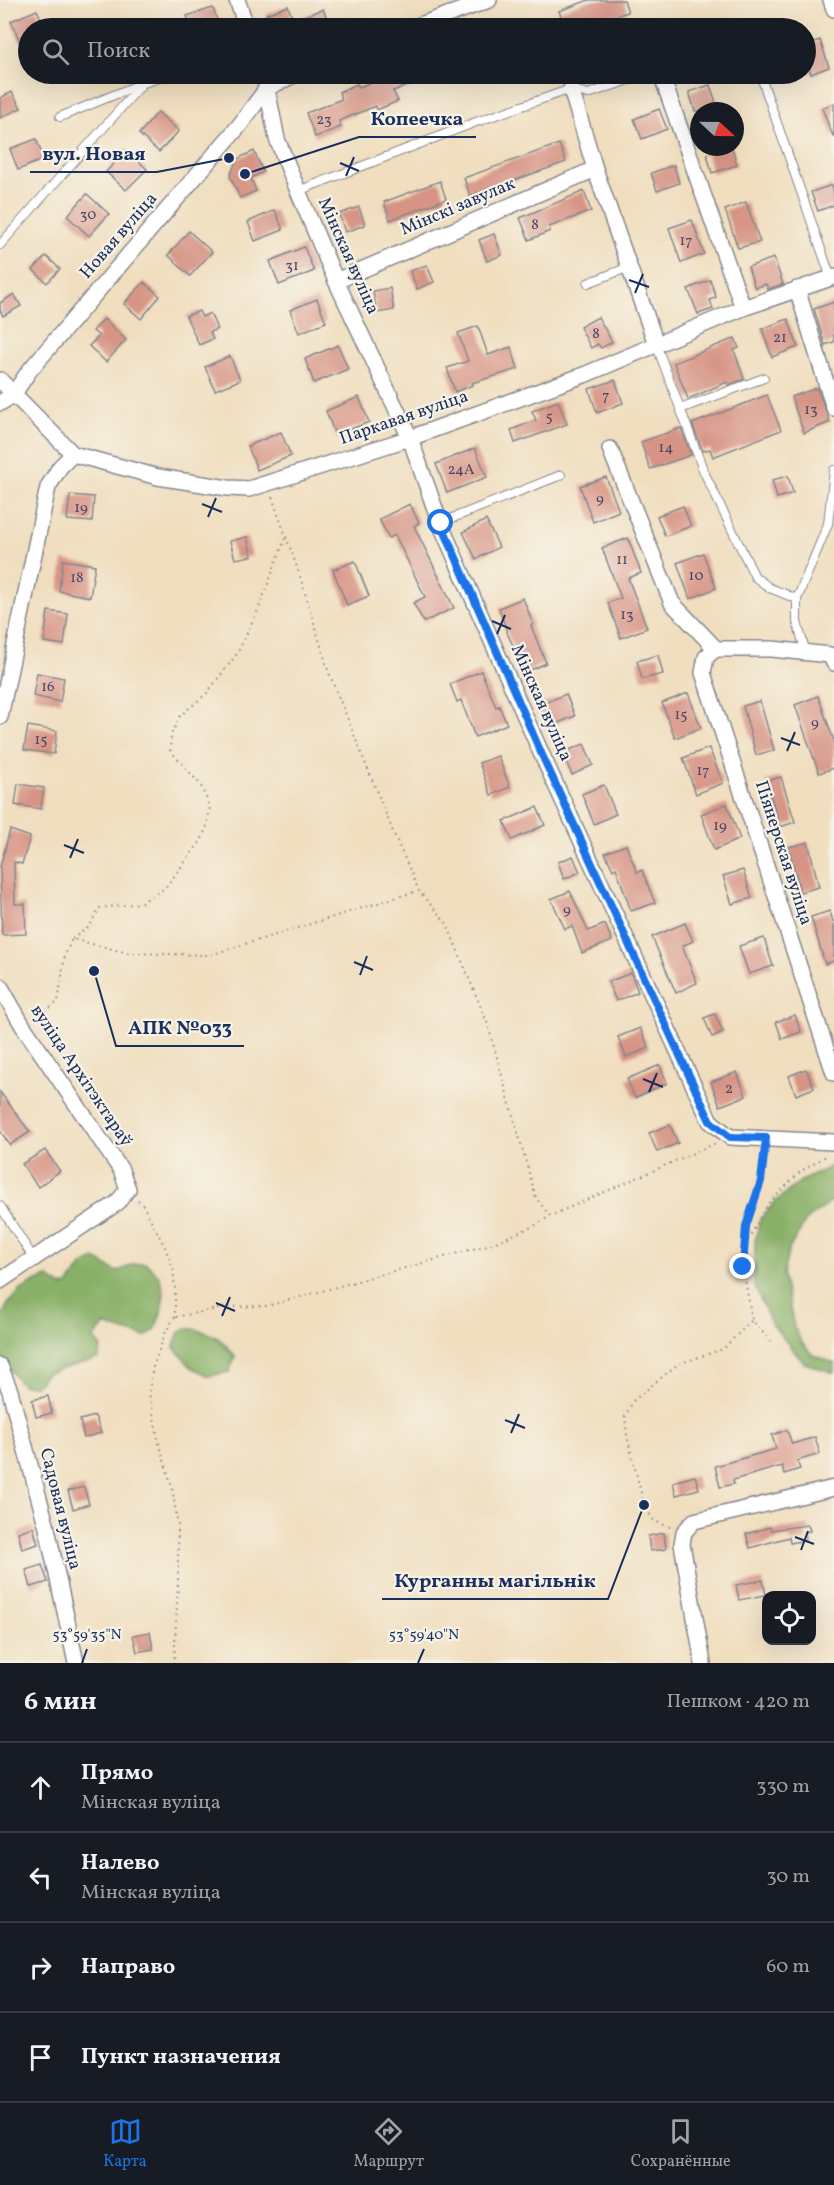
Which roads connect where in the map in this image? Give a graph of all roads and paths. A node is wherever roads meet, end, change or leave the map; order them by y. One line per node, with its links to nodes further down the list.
1 (237, 0): 5 (street)
2 (489, 0): 6 (street)
3 (831, 0): 4 (street)
4 (834, 9)
5 (243, 18)
6 (440, 18)
7 (141, 84): 15 (lane)
8 (142, 84): 18 (lane)
9 (263, 84): 28 (street, Новая вуліца)
10 (266, 84): 17 (street, Мінская вуліца)
11 (618, 84): 14 (lane)
12 (665, 84): 24 (street)
13 (764, 84): 20 (lane)
14 (571, 89): 16 (street); 17 (lane)
15 (60, 117)
16 (595, 169): 19 (street); 21 (street, Мінскі завулак)
17 (298, 191): 21 (street, Мінская вуліца)
18 (0, 245)
19 (629, 267): 22 (lane); 25 (street)
20 (833, 278): 23 (street, Паркавая вуліца)
21 (336, 281): 31 (street, Мінская вуліца)
22 (588, 283)
23 (796, 290): 24 (street, Паркавая вуліца); 29 (street)
24 (743, 308): 25 (street, Паркавая вуліца)
25 (656, 344): 30 (lane); 31 (street, Паркавая вуліца)
26 (764, 378): 30 (lane)
27 (0, 380): 28 (street, Паркавая вуліца)
28 (6, 399): 33 (street, Паркавая вуліца)
29 (834, 408)
30 (680, 409): 39 (lane)
31 (410, 438): 36 (street, Паркавая вуліца); 37 (street, Мінская вуліца)
32 (610, 448): 41 (street)
33 (73, 454): 36 (street, Паркавая вуліца); 40 (street)
34 (834, 470): 39 (lane)
35 (561, 475): 37 (lane)
36 (267, 483): 38 (path)
37 (441, 523): 51 (street, Мінская вуліца)
38 (286, 536): 46 (path); 47 (path)
39 (796, 599): 42 (lane)
40 (15, 646): 43 (street); 45 (street)
41 (716, 649): 42 (street); 50 (street, Піянерская вуліца)
42 (806, 653): 44 (street)
43 (0, 654)
44 (833, 658)
45 (0, 717)
46 (419, 891): 47 (path); 57 (path)
47 (72, 939): 49 (path)
48 (0, 986): 49 (street, вуліца Архітэктараў)
49 (23, 1026): 55 (street, вуліца Архітэктараў)
50 (834, 1073)
51 (730, 1137): 52 (street); 57 (path)
52 (766, 1138): 53 (street); 58 (path)
53 (834, 1142)
54 (834, 1152): 58 (path)
55 (128, 1189): 59 (street); 61 (path)
56 (0, 1206): 59 (lane)
57 (550, 1216): 61 (path)
58 (744, 1246): 62 (path)
59 (34, 1259): 60 (street)
60 (0, 1281)
61 (175, 1317): 68 (path)
62 (752, 1320): 63 (path); 66 (path)
63 (773, 1344)
64 (0, 1366): 67 (street, Садовая вуліца)
65 (834, 1488): 66 (street)
66 (684, 1532): 69 (street)
67 (76, 1663)
68 (174, 1663)
69 (703, 1663)

